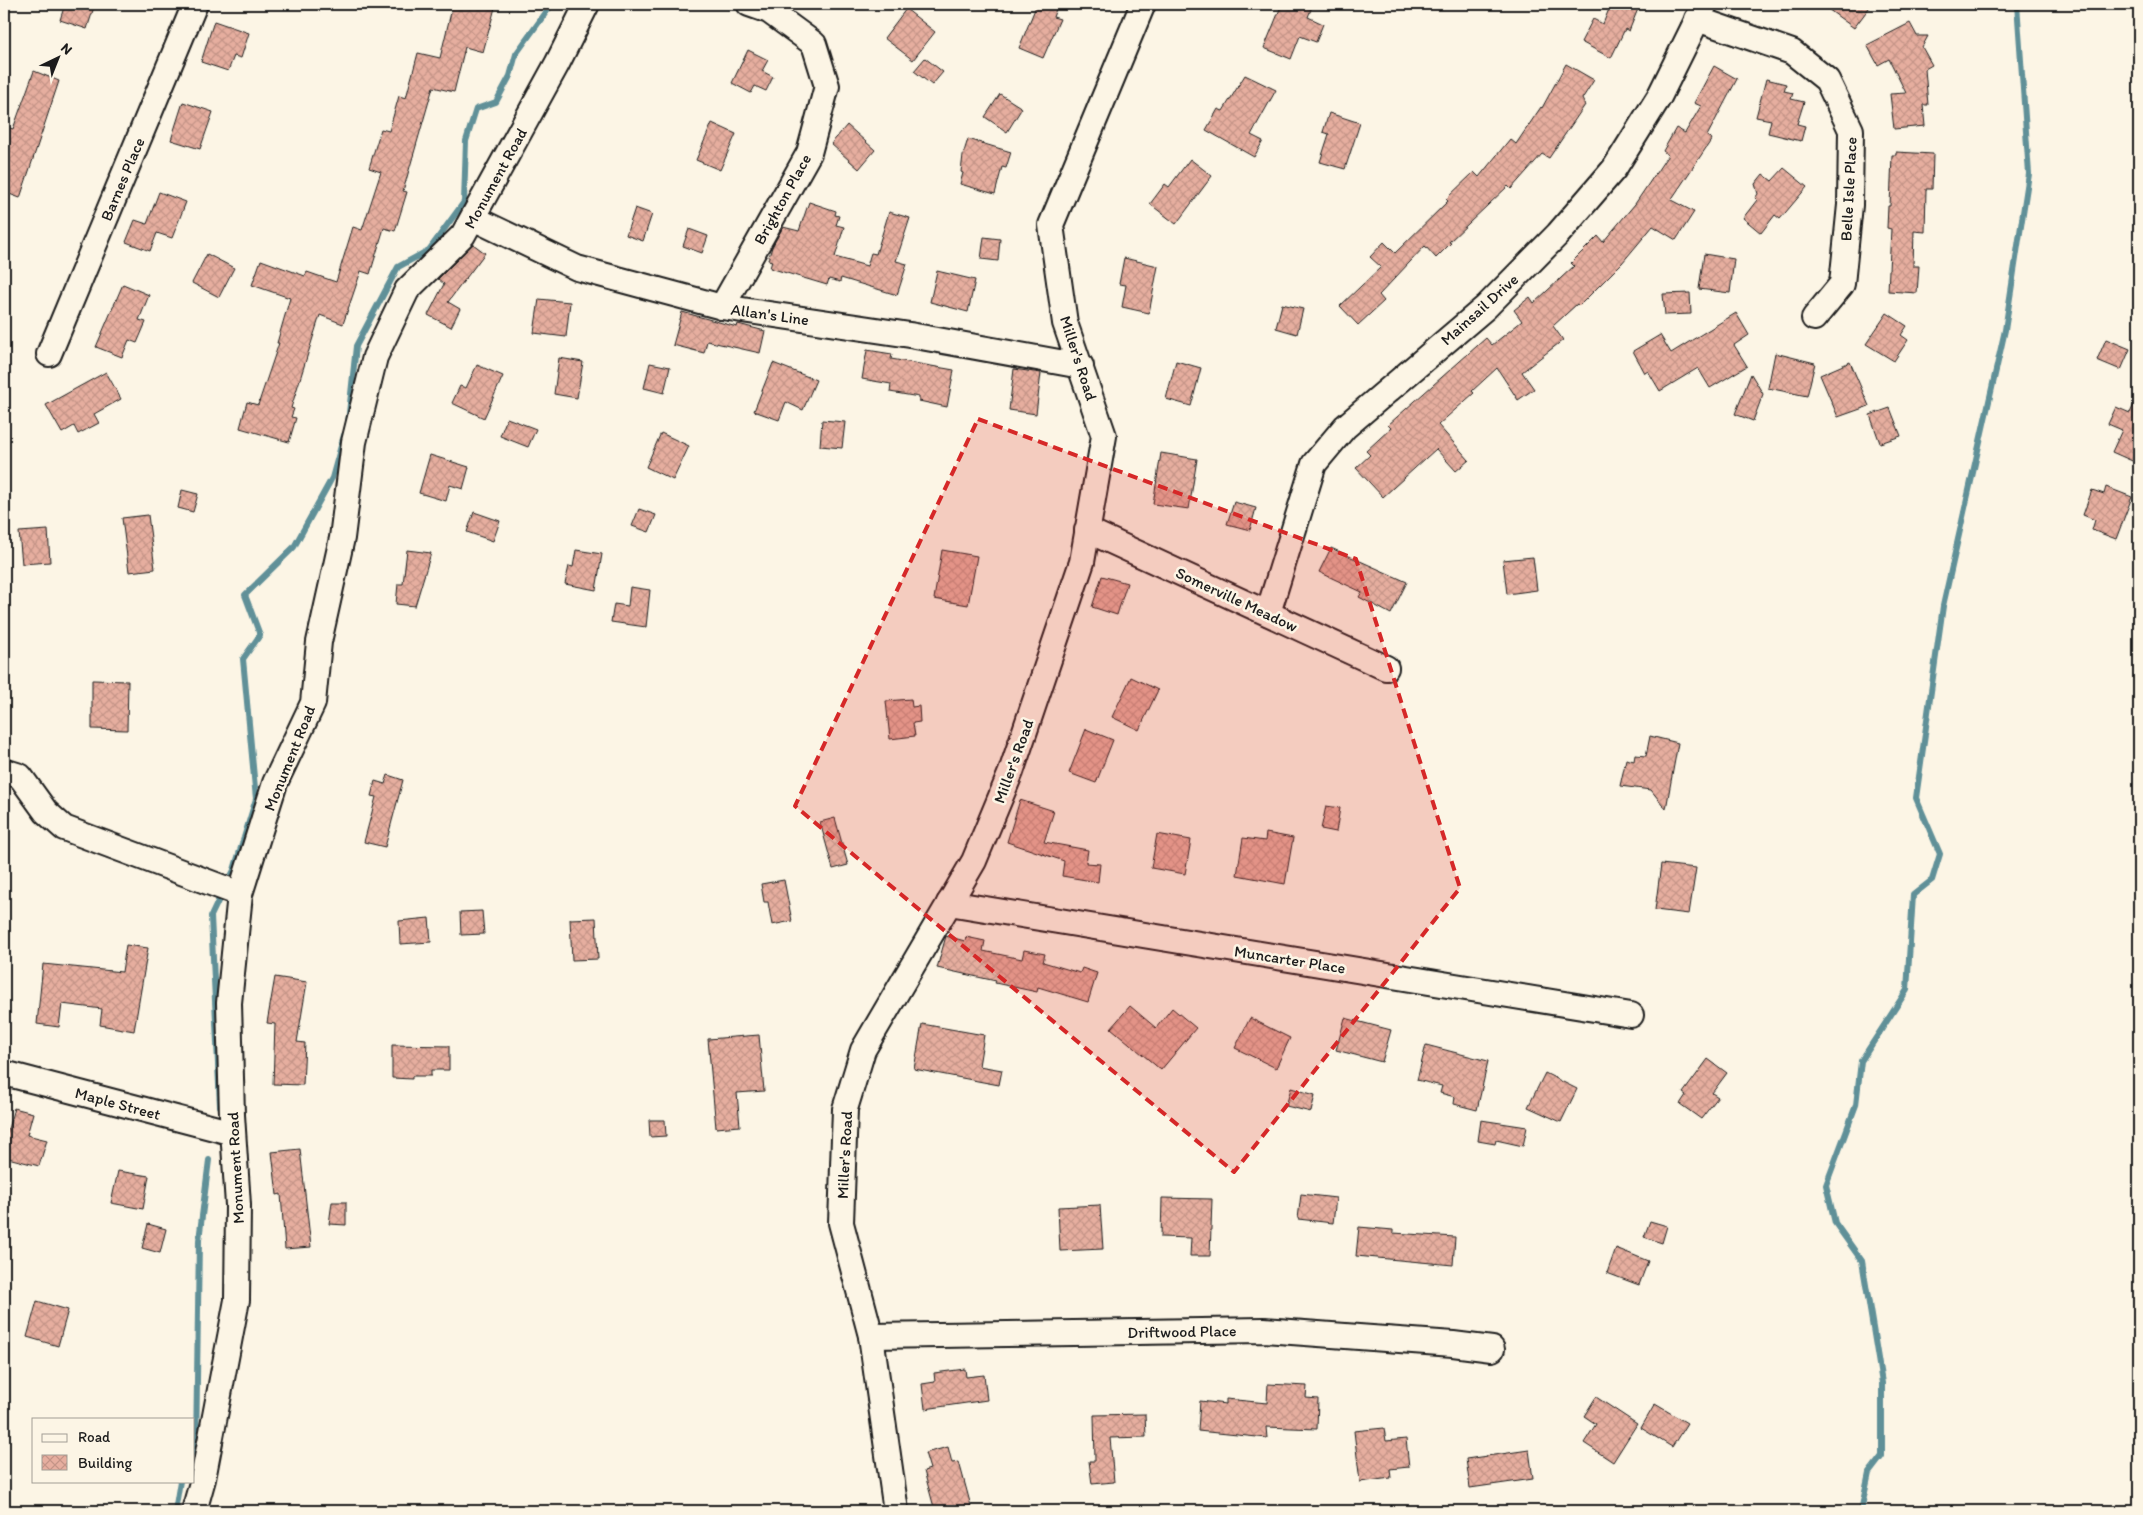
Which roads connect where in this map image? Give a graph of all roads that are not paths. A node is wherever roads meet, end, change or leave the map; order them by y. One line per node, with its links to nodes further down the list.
1 (196, 4): 9 (street, Barnes Place)
2 (587, 4): 6 (street, Monument Road)
3 (749, 4): 7 (street, Brighton Place)
4 (1143, 4): 10 (street, Miller's Road)
5 (1701, 12): 8 (street, Belle Isle Place); 12 (street, Mainsail Drive)
6 (473, 218): 7 (street, Allan's Line); 15 (street, Monument Road)
7 (722, 307): 10 (street, Allan's Line)
8 (1814, 318)
9 (49, 354)
10 (1081, 366): 11 (street, Miller's Road)
11 (1087, 530): 12 (street, Somerville Meadow); 16 (street, Miller's Road)
12 (1268, 613): 13 (street, Somerville Meadow)
13 (1386, 668)
14 (4, 771): 15 (street)
15 (240, 894): 19 (street, Monument Road)
16 (949, 903): 17 (street, Muncarter Place); 20 (street, Miller's Road)
17 (1630, 1015)
18 (5, 1069): 19 (street, Maple Street)
19 (233, 1133): 22 (street, Monument Road)
20 (871, 1336): 21 (street, Driftwood Place); 23 (street, Miller's Road)
21 (1492, 1349)
22 (194, 1511)
23 (896, 1511)

